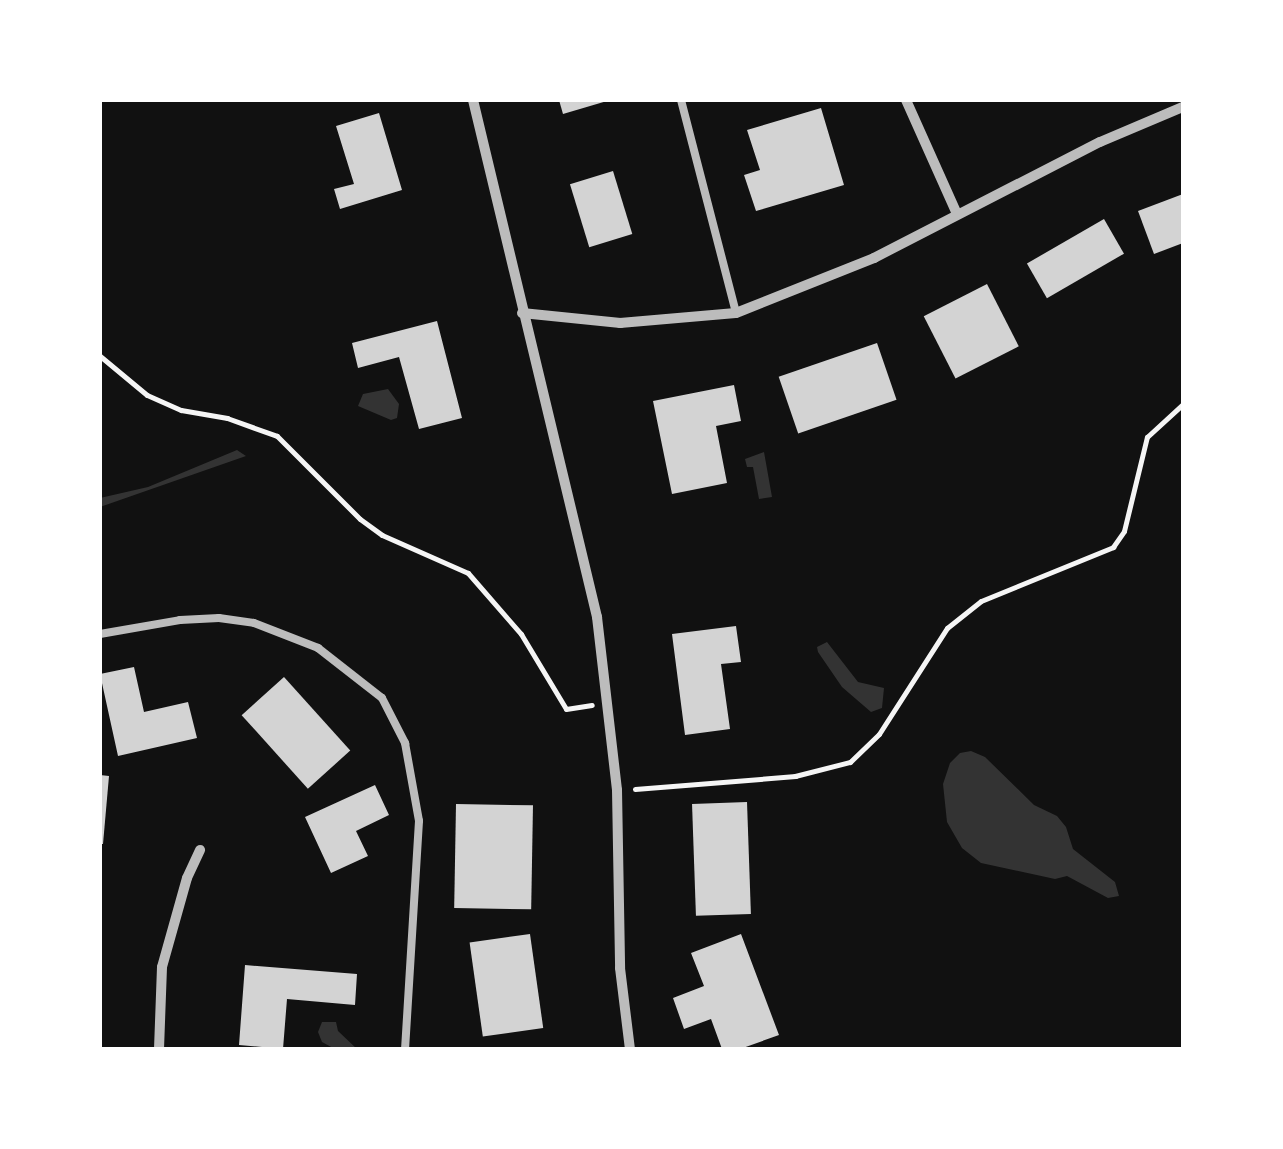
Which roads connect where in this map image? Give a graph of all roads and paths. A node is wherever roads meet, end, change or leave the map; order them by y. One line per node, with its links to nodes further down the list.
1 (473, 100): 7 (street)
2 (681, 100): 6 (lane)
3 (906, 100): 5 (street)
4 (1183, 107): 5 (street)
5 (956, 212): 6 (street)
6 (736, 313): 7 (street)
7 (522, 314): 11 (street)
8 (100, 356): 11 (path)
9 (1183, 404): 12 (path)
10 (100, 634): 15 (lane)
11 (610, 702): 12 (street)
12 (617, 790): 16 (street)
13 (200, 850): 14 (street)
14 (159, 1049)
15 (405, 1049)
16 (630, 1049)

